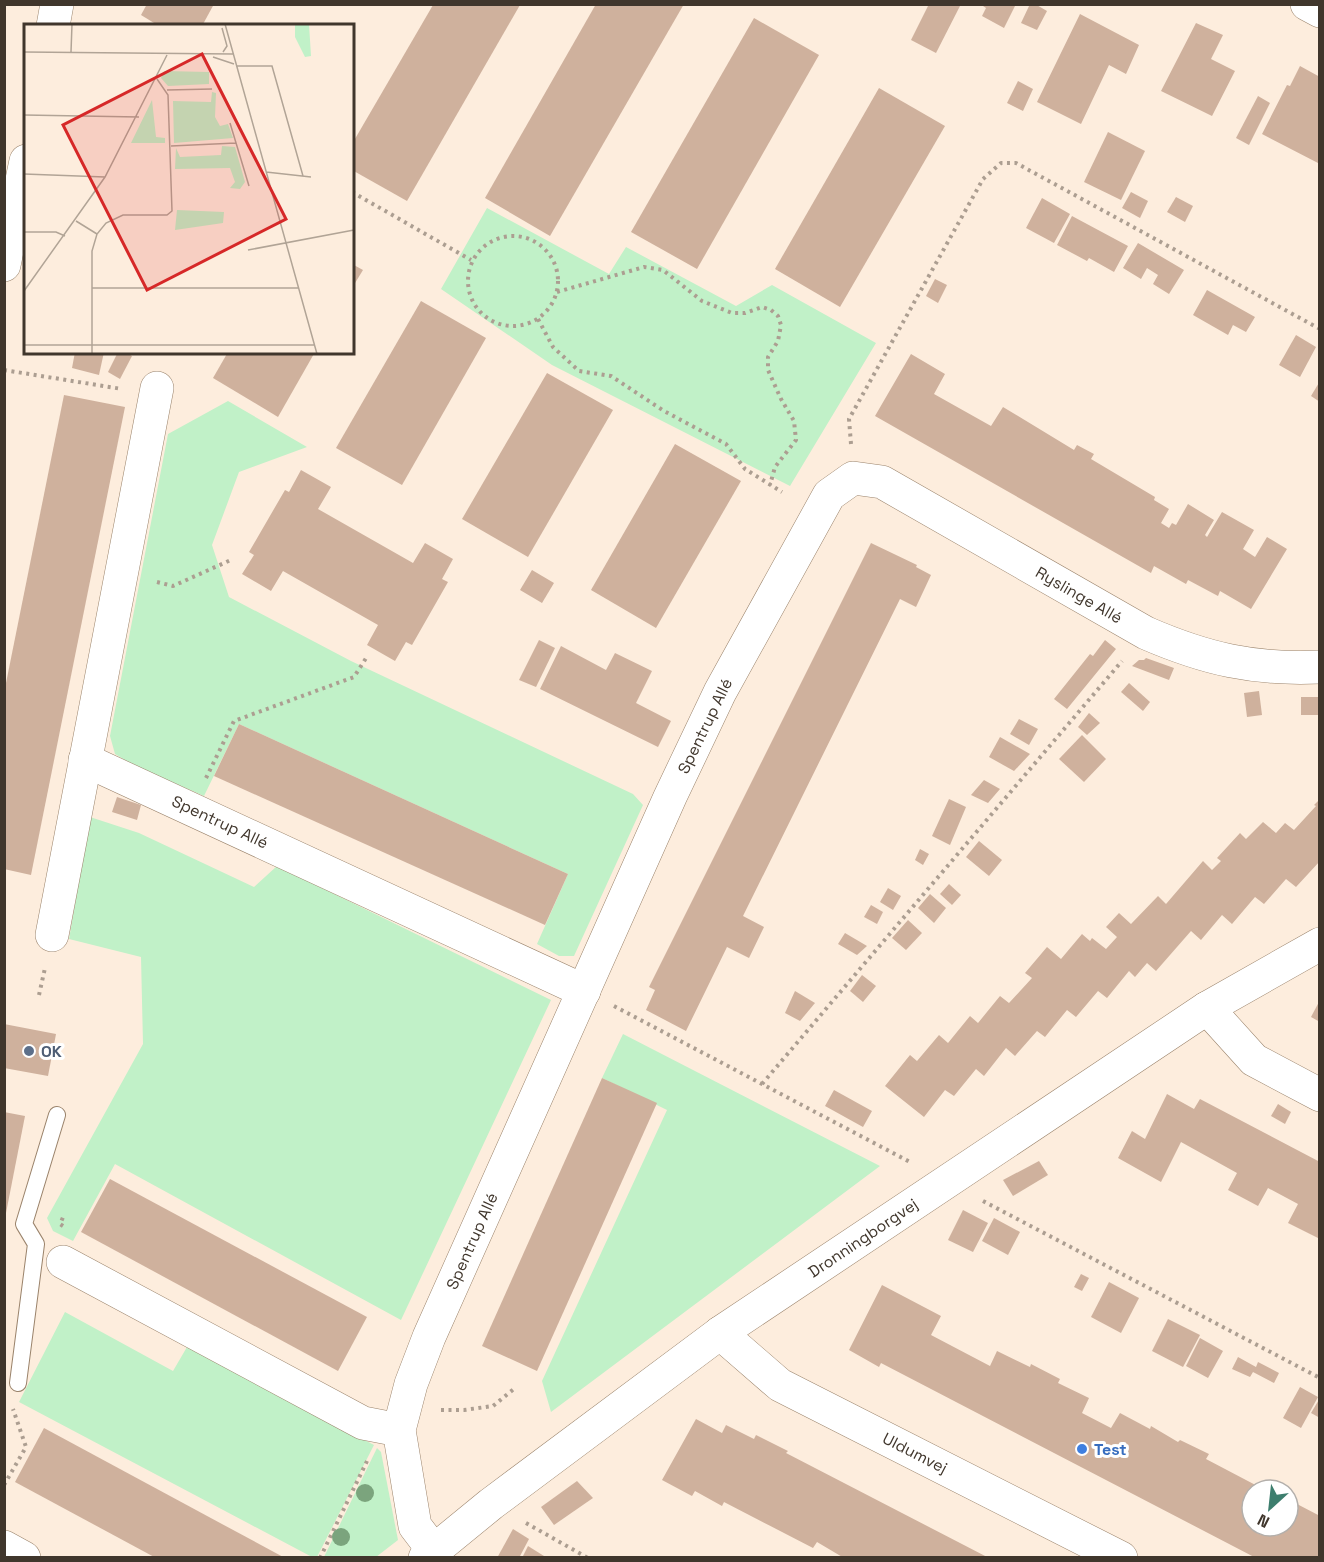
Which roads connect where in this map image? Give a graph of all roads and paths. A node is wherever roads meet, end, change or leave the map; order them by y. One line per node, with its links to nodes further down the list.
1 (57, 4): 4 (street)
2 (1307, 4): 3 (street)
3 (1320, 11)
4 (52, 24)
5 (24, 170): 8 (street)
6 (354, 193): 7 (path)
7 (471, 260): 9 (path); 10 (path)
8 (4, 265)
9 (557, 292): 10 (path); 15 (path)
10 (538, 319): 15 (path)
11 (1320, 329): 14 (path)
12 (4, 370): 13 (path)
13 (156, 392): 18 (street)
14 (853, 478): 19 (street, Ryslinge Allé); 26 (street, Spentrup Allé)
15 (770, 485): 16 (path)
16 (782, 492)
17 (232, 559): 18 (path)
18 (121, 573): 22 (street)
19 (1146, 633): 21 (street, Ryslinge Allé); 28 (path)
20 (368, 655): 23 (path)
21 (1320, 667)
22 (86, 760): 23 (street, Spentrup Allé); 24 (street)
23 (191, 809): 26 (street, Spentrup Allé)
24 (52, 935)
25 (1320, 944): 27 (street, Dronningborgvej)
26 (584, 991): 28 (path); 37 (street, Spentrup Allé)
27 (1208, 1008): 29 (street); 31 (street, Dronningborgvej)
28 (762, 1084): 31 (path)
29 (1320, 1095)
30 (57, 1115): 35 (lane)
31 (946, 1182): 33 (street, Dronningborgvej); 34 (path)
32 (63, 1262): 37 (street)
33 (720, 1332): 39 (street, Dronningborgvej); 43 (street, Uldumvej)
34 (1320, 1378)
35 (18, 1383): 38 (path)
36 (514, 1388): 37 (path)
37 (396, 1422): 40 (street, Spentrup Allé); 41 (path)
38 (4, 1485)
39 (491, 1504): 40 (street, Dronningborgvej); 42 (path)
40 (430, 1554)
41 (320, 1557)
42 (588, 1557)
43 (1121, 1557)

